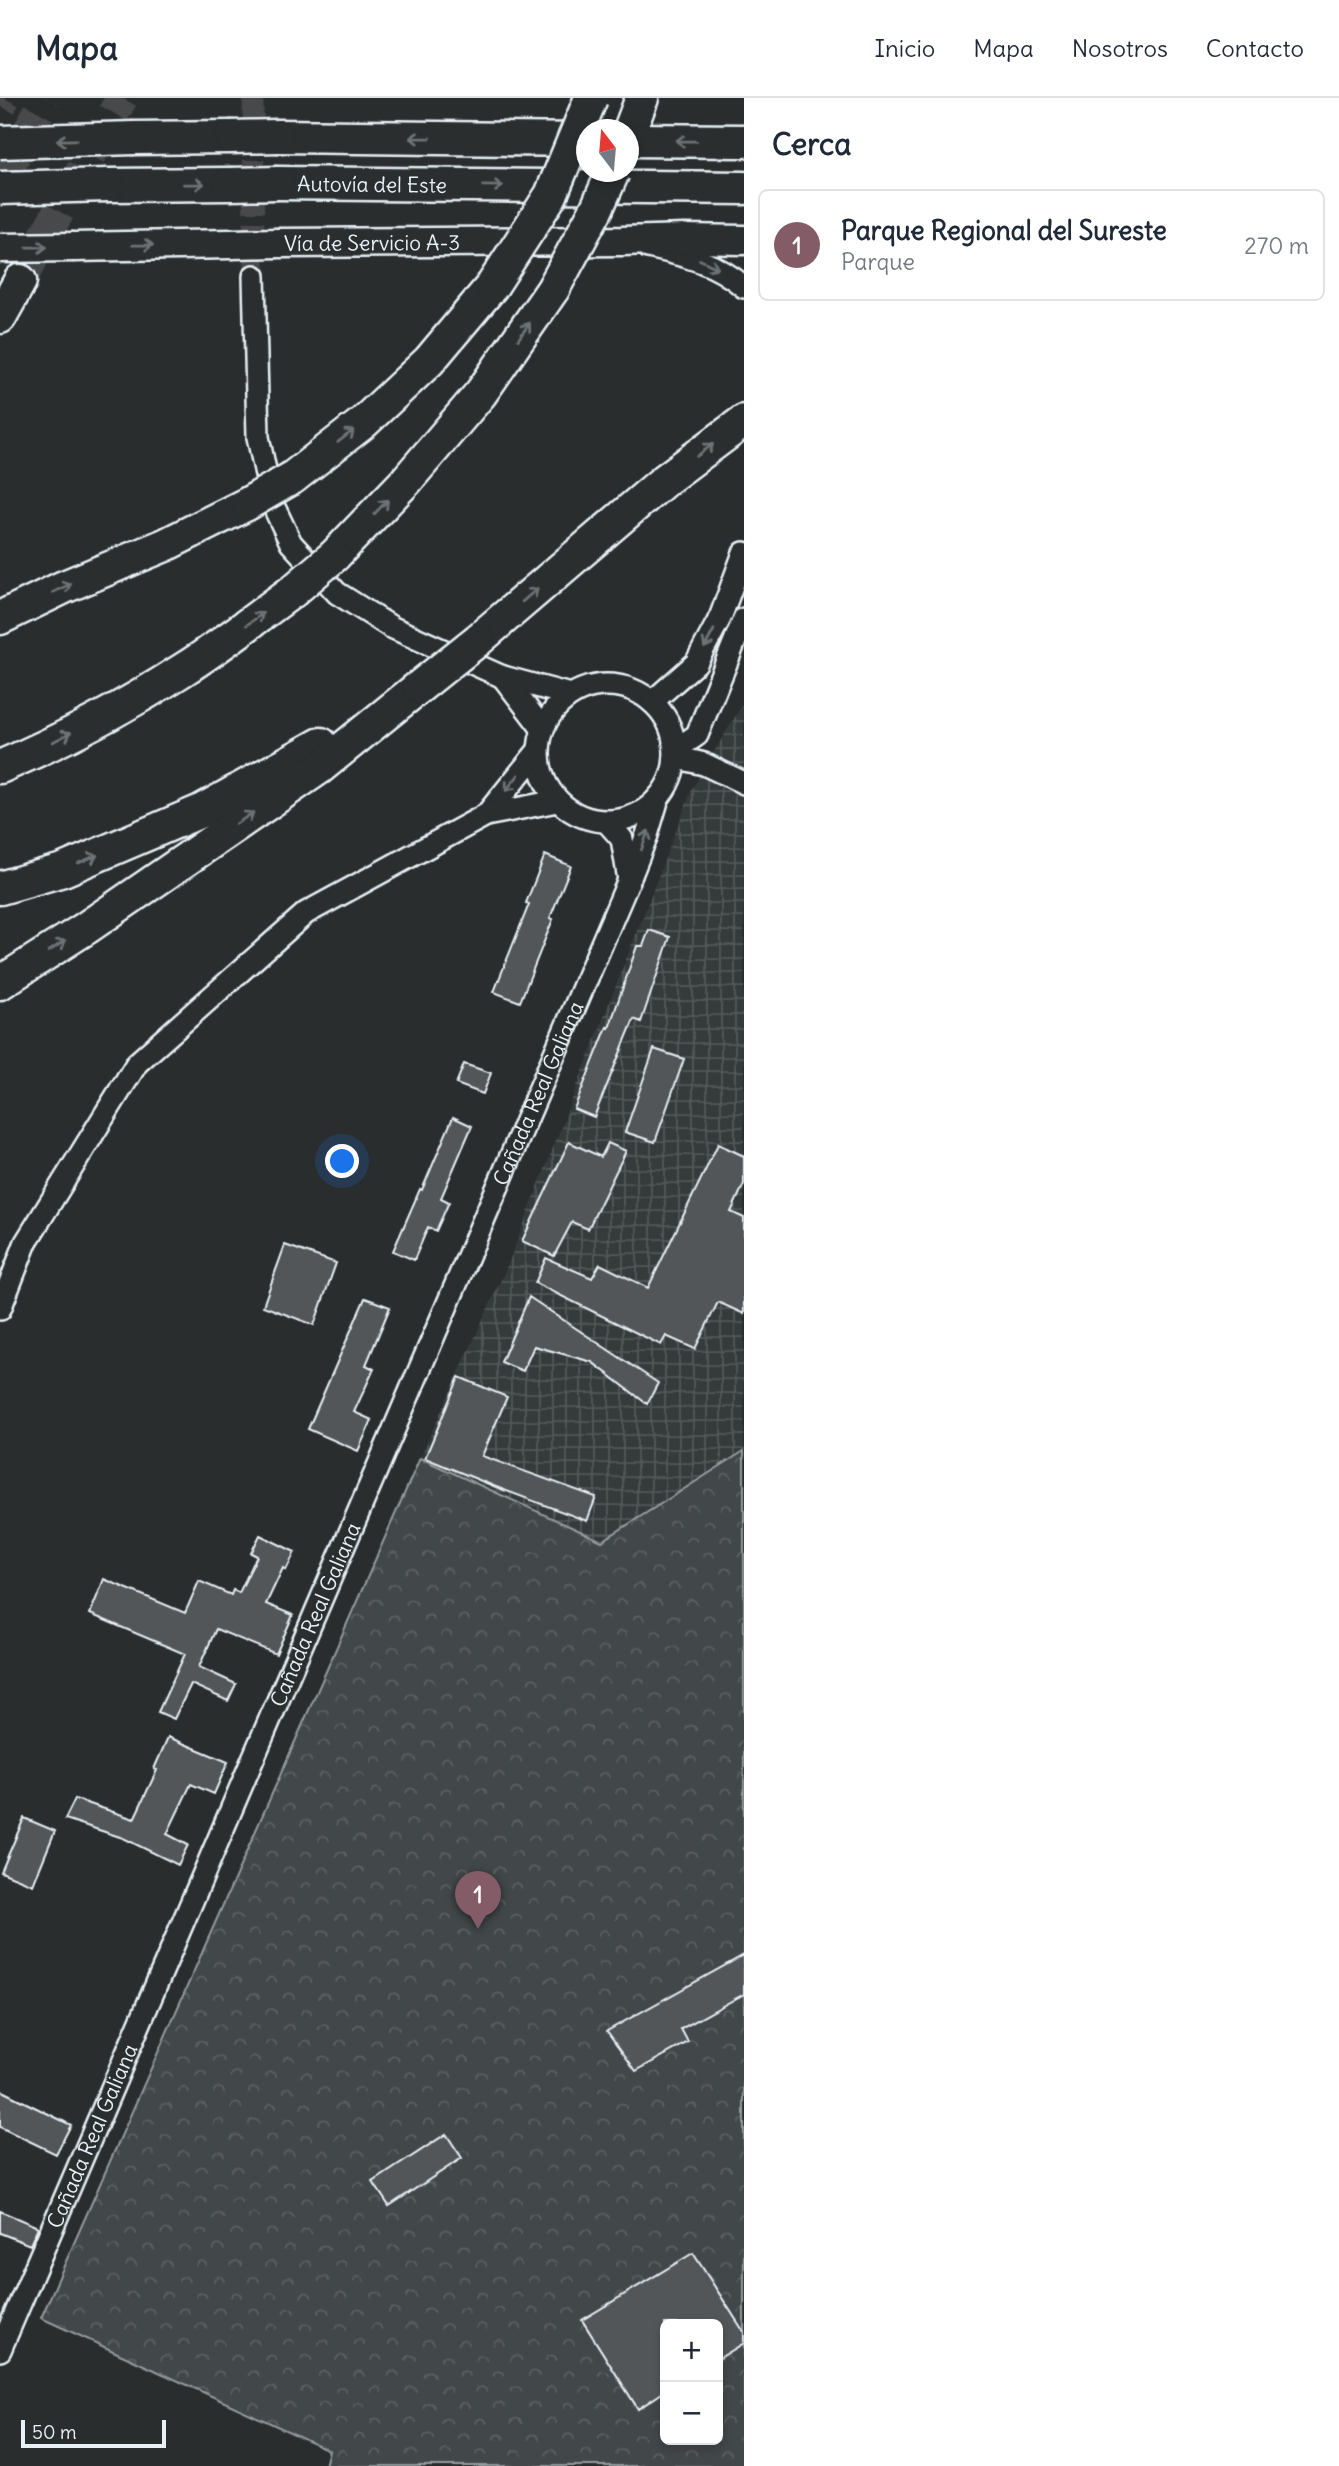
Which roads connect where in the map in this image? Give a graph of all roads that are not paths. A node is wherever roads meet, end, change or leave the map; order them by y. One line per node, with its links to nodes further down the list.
1 (591, 98): 20 (highway, one-way to 1, bridge)
2 (642, 98): 3 (highway)
3 (635, 119)
4 (639, 138): 6 (highway, one-way to 4)
5 (576, 140): 7 (highway, one-way to 7, bridge)
6 (744, 141)
7 (0, 142)
8 (608, 182): 29 (highway, one-way to 8, bridge)
9 (0, 188): 10 (highway, Autovía del Este, one-way to 10, bridge)
10 (744, 188)
11 (744, 240): 12 (main road, Vía de Servicio A-3)
12 (622, 241): 13 (main road, Vía de Servicio A-3, one-way to 12, bridge); 16 (street, one-way to 16)
13 (0, 248)
14 (254, 276): 22 (street)
15 (20, 281): 17 (highway)
16 (744, 286)
17 (0, 317)
18 (744, 421): 23 (highway, one-way to 18, bridge)
19 (744, 553): 25 (street, one-way to 25)
20 (0, 618)
21 (744, 619): 28 (street)
22 (503, 677): 24 (street); 26 (street)
23 (419, 687): 36 (highway, one-way to 23); 37 (highway, one-way to 23)
24 (570, 695): 25 (street); 26 (street)
25 (652, 702): 28 (street)
26 (542, 728): 27 (street)
27 (538, 751): 32 (street); 33 (street, one-way to 33)
28 (675, 753): 30 (street); 31 (street)
29 (0, 767)
30 (744, 783)
31 (658, 798): 34 (street); 35 (street, Cañada Real Galiana, one-way to 31)
32 (557, 801): 33 (street); 34 (street)
33 (486, 815): 38 (street)
34 (607, 821): 35 (street)
35 (629, 880): 39 (street, Cañada Real Galiana)
36 (0, 888)
37 (0, 983)
38 (0, 1309)
39 (0, 2350)

